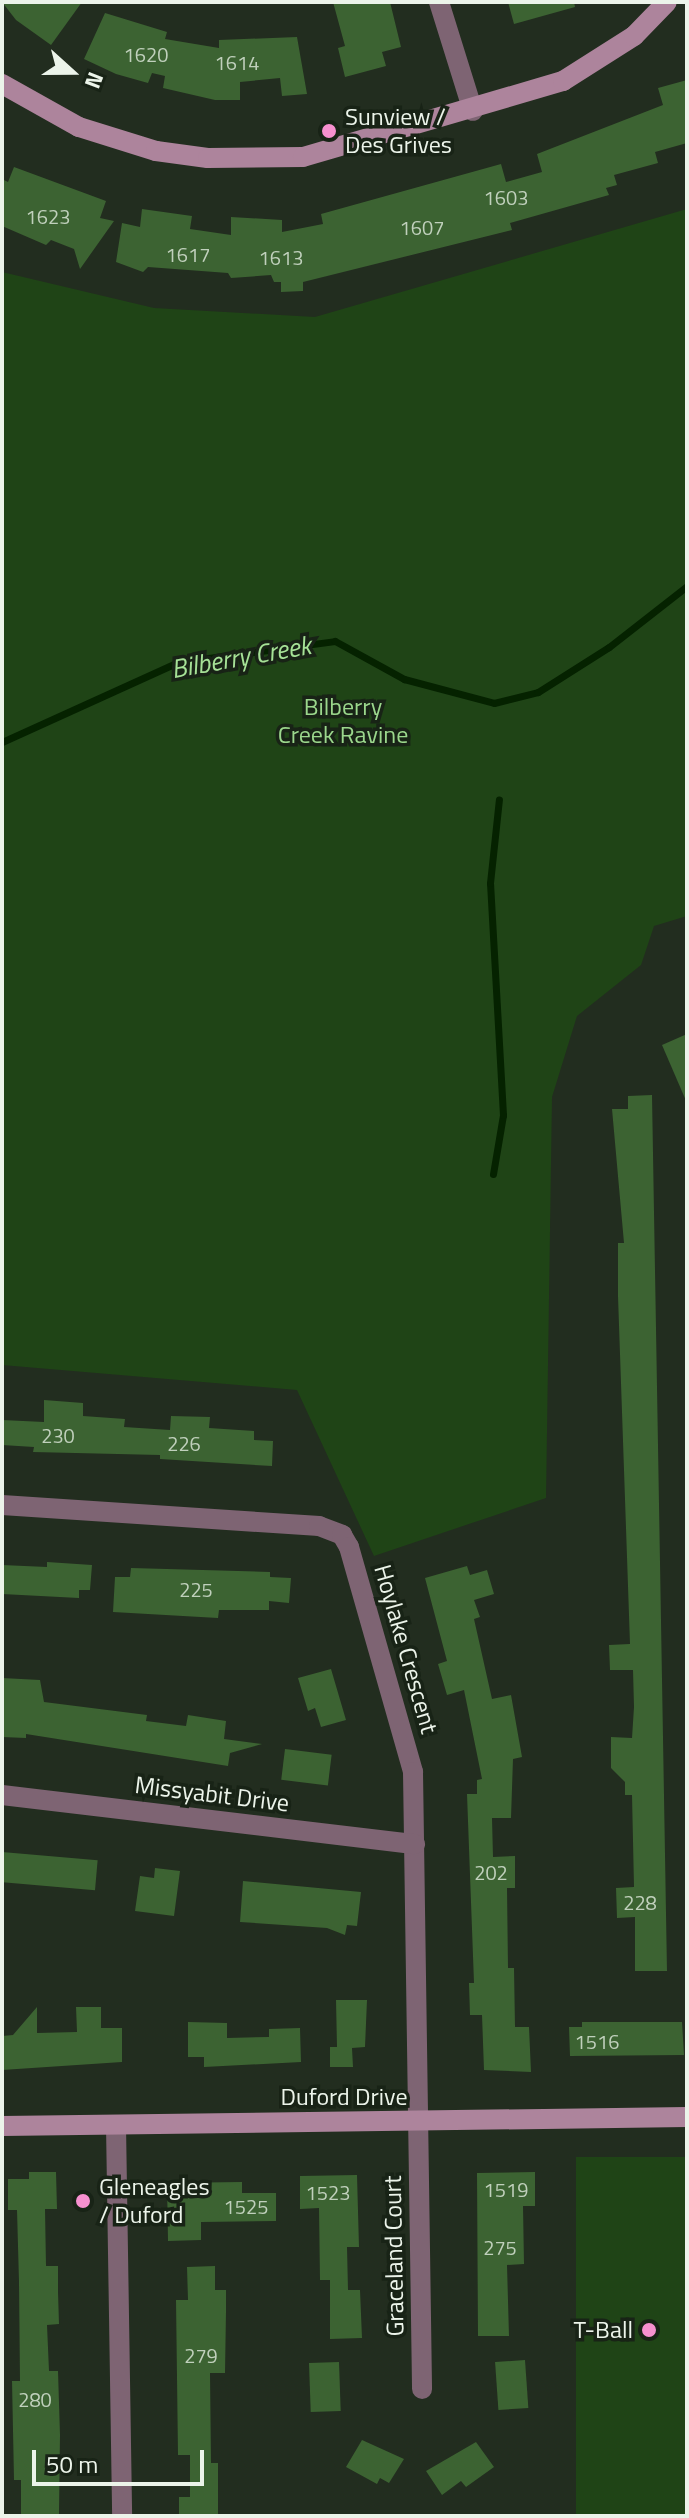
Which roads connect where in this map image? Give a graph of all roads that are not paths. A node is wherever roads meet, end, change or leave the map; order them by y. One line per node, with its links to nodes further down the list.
1 (439, 2): 4 (street)
2 (667, 2): 4 (street)
3 (2, 84): 4 (street)
4 (473, 111)
5 (2, 1505): 7 (street, Hoylake Crescent)
6 (2, 1795): 7 (street, Missyabit Drive)
7 (415, 1844): 9 (street, Hoylake Crescent)
8 (687, 2117): 9 (street, Duford Drive)
9 (417, 2122): 10 (street, Duford Drive); 12 (street, Graceland Court)
10 (116, 2125): 11 (street, Duford Drive); 13 (street)
11 (2, 2126)
12 (422, 2389)
13 (122, 2516)

